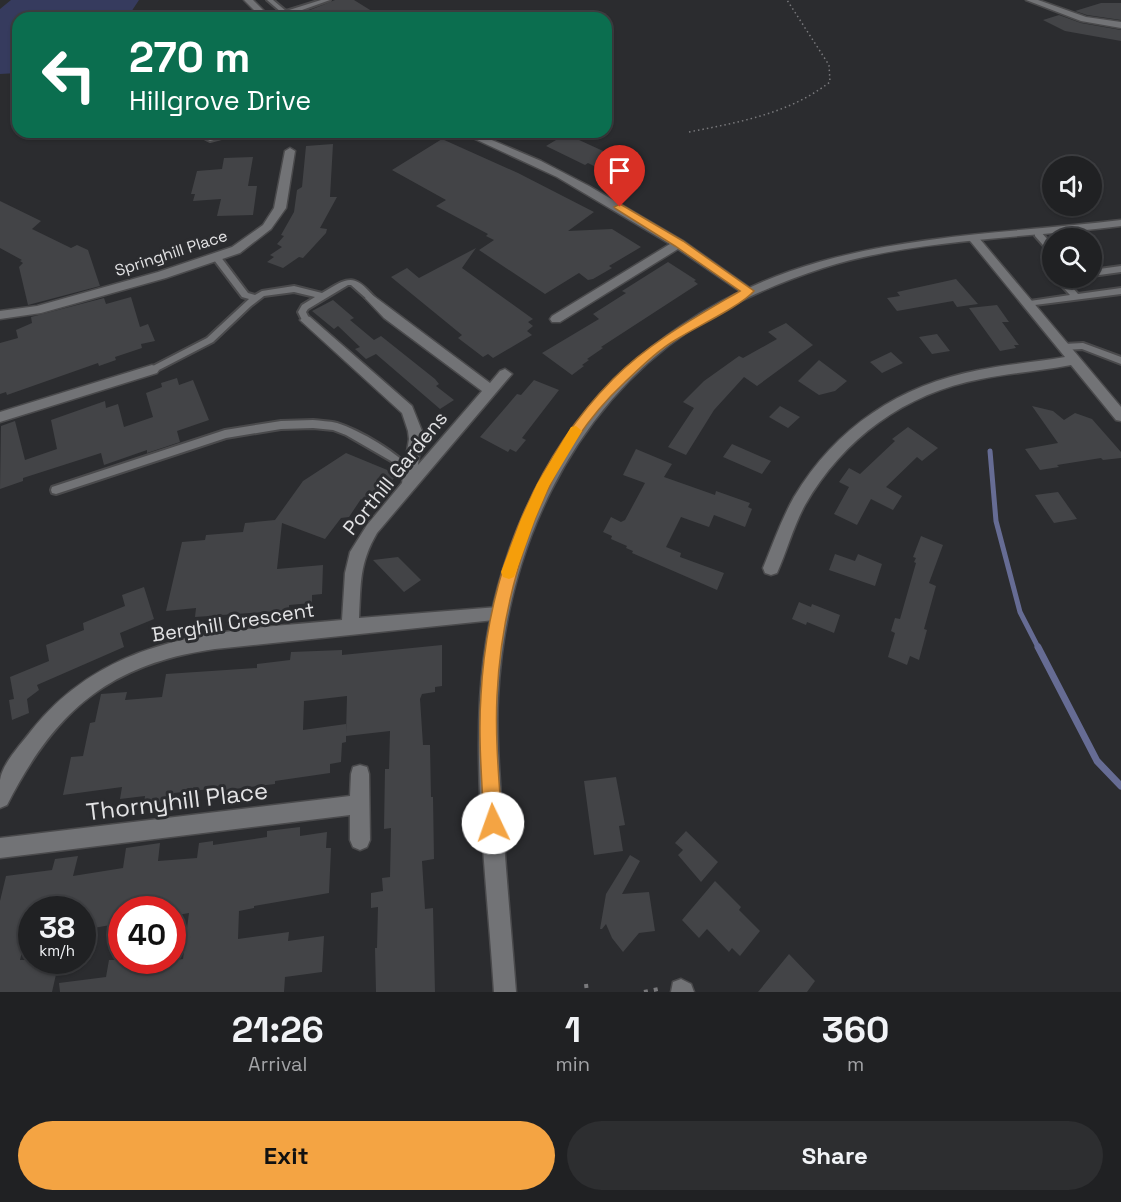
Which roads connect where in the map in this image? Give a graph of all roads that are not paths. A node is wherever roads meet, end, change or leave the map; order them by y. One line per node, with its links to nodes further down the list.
1 (271, 0): 4 (lane); 5 (lane)
2 (327, 0): 6 (lane)
3 (1030, 0): 7 (street)
4 (251, 2)
5 (284, 12)
6 (292, 12)
7 (1121, 25)
8 (214, 138): 10 (lane)
9 (478, 138): 16 (street)
10 (210, 139)
11 (290, 151): 17 (street, Springhill Place)
12 (1121, 223): 13 (street)
13 (1038, 234): 14 (lane); 15 (street)
14 (1042, 239)
15 (975, 240): 21 (street); 27 (street)
16 (679, 243): 21 (street); 29 (street)
17 (217, 258): 24 (lane); 28 (street, Springhill Place)
18 (1121, 269): 19 (lane)
19 (1102, 272)
20 (1068, 288): 26 (lane)
21 (748, 291): 42 (street)
22 (1121, 291): 26 (lane)
23 (321, 296): 24 (lane); 25 (lane); 30 (lane)
24 (255, 298): 34 (lane)
25 (371, 298): 36 (street)
26 (1077, 298): 27 (lane)
27 (1030, 304): 31 (street)
28 (0, 315)
29 (556, 319)
30 (306, 320): 39 (street)
31 (1064, 347): 32 (street); 33 (lane)
32 (1075, 360): 37 (street); 41 (street)
33 (1121, 361)
34 (152, 370): 38 (street)
35 (505, 374): 36 (street, Porthill Gardens)
36 (490, 390): 39 (street, Porthill Gardens)
37 (1121, 416)
38 (0, 417)
39 (409, 479): 40 (lane); 43 (street, Porthill Gardens)
40 (56, 490)
41 (771, 568)
42 (498, 614): 43 (street, Berghill Crescent); 49 (street)
43 (350, 626): 45 (street, Berghill Crescent)
44 (360, 774): 46 (street)
45 (0, 798)
46 (360, 804): 47 (street); 48 (street, Thornyhill Place)
47 (360, 840)
48 (0, 848)
49 (505, 992)

